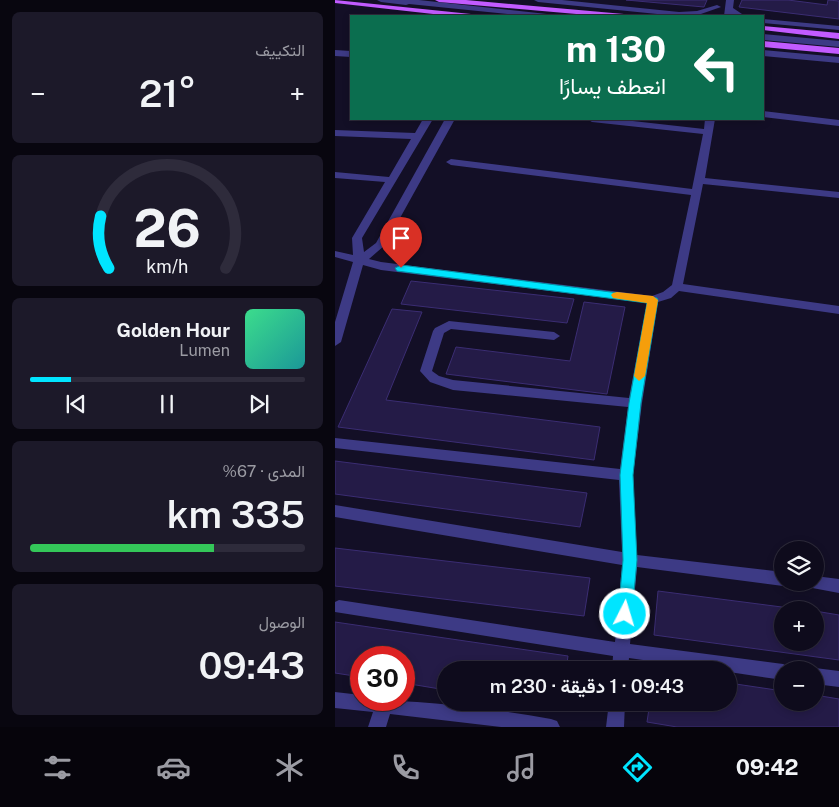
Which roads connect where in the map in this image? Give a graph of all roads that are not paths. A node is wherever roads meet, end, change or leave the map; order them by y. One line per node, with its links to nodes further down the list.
1 (381, 0): 9 (street)
2 (397, 0): 10 (street)
3 (439, 0): 11 (main road)
4 (538, 0): 6 (street)
5 (335, 1): 8 (main road)
6 (718, 4)
7 (729, 8): 12 (street)
8 (462, 15)
9 (514, 15)
10 (538, 15)
11 (612, 15)
12 (740, 15)
13 (764, 21): 15 (street)
14 (764, 28): 16 (main road)
15 (839, 28)
16 (839, 36)
17 (764, 38): 19 (street)
18 (764, 44): 20 (main road)
19 (839, 46)
20 (839, 51)
21 (335, 53): 23 (street)
22 (764, 53): 24 (street)
23 (350, 54)
24 (839, 60)
25 (764, 114): 30 (street)
26 (427, 120): 33 (street)
27 (449, 120): 40 (street)
28 (601, 120): 31 (street)
29 (710, 120): 31 (street)
30 (839, 123)
31 (708, 132): 37 (street)
32 (335, 133): 33 (street)
33 (418, 136): 36 (street)
34 (451, 162): 37 (street)
35 (335, 175): 36 (street)
36 (392, 180): 40 (street)
37 (698, 187): 38 (street); 41 (street)
38 (839, 195)
39 (335, 254): 40 (street)
40 (359, 260): 42 (street); 45 (street)
41 (677, 287): 42 (street); 43 (street)
42 (653, 300): 46 (street)
43 (839, 310)
44 (554, 336): 46 (street)
45 (335, 342)
46 (635, 403): 48 (street)
47 (335, 443): 48 (street)
48 (627, 475): 50 (street)
49 (335, 511): 50 (street)
50 (630, 560): 51 (street); 55 (street)
51 (774, 578)
52 (824, 584): 53 (street)
53 (839, 586)
54 (339, 607): 55 (street)
55 (621, 650): 56 (street); 57 (street)
56 (620, 661)
57 (774, 671)
58 (824, 677): 59 (street)
59 (839, 679)
60 (335, 700): 61 (street)
61 (350, 702)
62 (382, 711): 66 (street)
63 (415, 711): 65 (street)
64 (616, 711): 68 (street)
65 (502, 723): 67 (street)
66 (377, 727)
67 (551, 727)
68 (615, 727)

